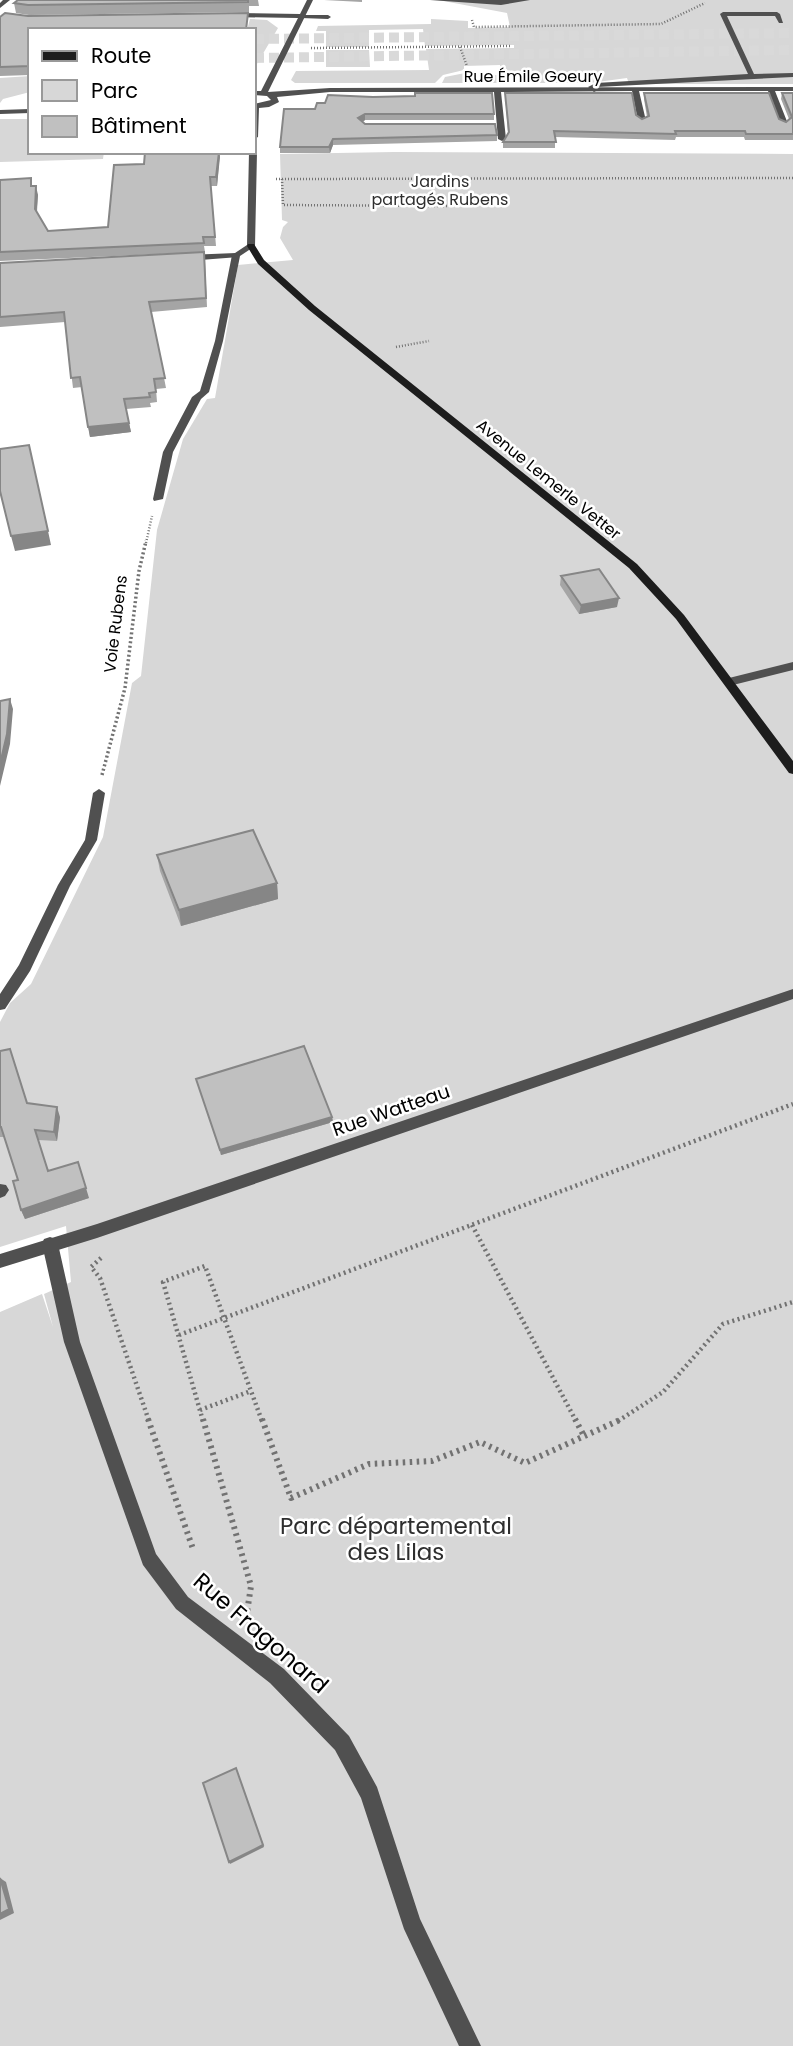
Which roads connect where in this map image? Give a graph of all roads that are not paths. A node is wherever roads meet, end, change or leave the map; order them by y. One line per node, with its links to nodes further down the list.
1 (7, 0): 5 (street)
2 (310, 0): 7 (street)
3 (433, 0): 4 (street)
4 (527, 0)
5 (0, 6)
6 (223, 16): 7 (street)
7 (301, 16): 8 (street); 18 (street)
8 (328, 17)
9 (781, 22): 11 (street)
10 (793, 75): 11 (street)
11 (752, 76): 14 (street)
12 (771, 89): 13 (street, Rue Émile Goeury); 15 (street, Rue Émile Goeury); 24 (street)
13 (793, 89)
14 (594, 90): 15 (street, Rue Émile Goeury); 16 (street, Rue Émile Goeury)
15 (635, 90): 23 (street)
16 (497, 91): 19 (street, Rue Émile Goeury); 26 (street)
17 (256, 93): 18 (street)
18 (264, 93): 19 (street)
19 (273, 95): 20 (street)
20 (256, 106)
21 (28, 111): 22 (street)
22 (0, 112)
23 (642, 121)
24 (784, 124)
25 (488, 125): 26 (street)
26 (500, 125): 27 (street)
27 (502, 139)
28 (253, 154): 29 (street)
29 (251, 246): 30 (street); 34 (street, Avenue Lemerle Vetter)
30 (236, 255): 31 (street); 32 (street)
31 (176, 258)
32 (158, 499)
33 (793, 666): 34 (street)
34 (729, 682): 35 (street, Avenue Lemerle Vetter)
35 (793, 770)
36 (99, 793): 38 (street)
37 (793, 994): 39 (street, Rue Watteau)
38 (0, 1004)
39 (50, 1244): 40 (street, Rue Watteau); 41 (street, Rue Fragonard)
40 (0, 1261)
41 (470, 2046)

